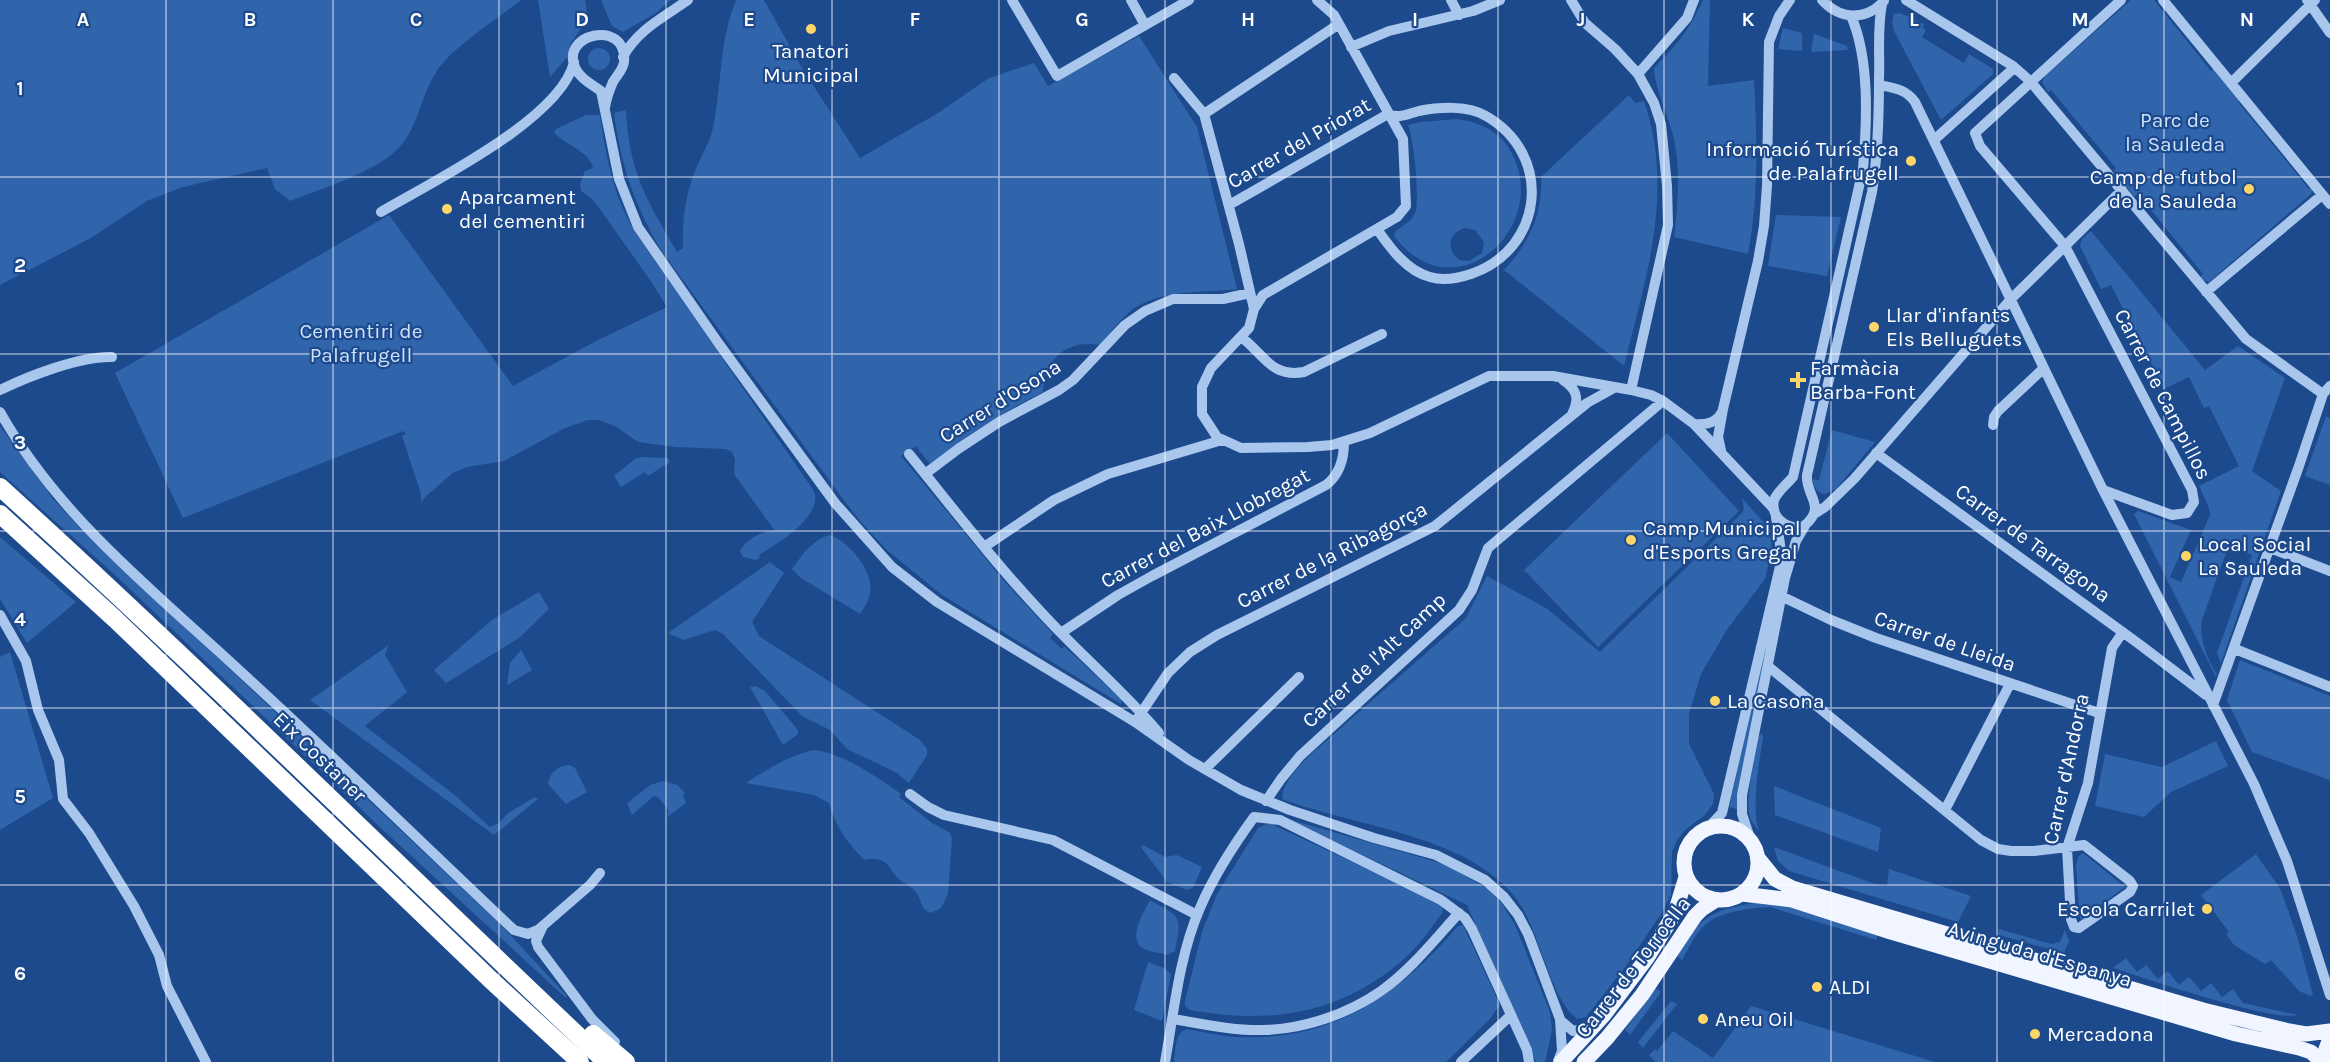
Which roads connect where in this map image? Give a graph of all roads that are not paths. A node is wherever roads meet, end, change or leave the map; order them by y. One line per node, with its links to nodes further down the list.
1 (688, 0): 22 (street)
2 (1012, 0): 21 (street)
3 (1131, 0): 21 (street)
4 (1189, 0): 21 (street)
5 (1317, 0): 20 (street)
6 (1451, 0): 18 (street)
7 (1500, 0): 18 (street)
8 (1571, 0): 29 (street)
9 (1694, 0): 29 (street)
10 (1790, 0): 62 (street)
11 (1822, 0): 19 (street)
12 (1900, 0): 17 (street)
13 (2121, 0): 33 (street)
14 (2163, 0): 34 (street)
15 (1883, 2): 19 (street); 35 (street)
16 (2311, 2): 23 (street); 34 (street)
17 (1910, 3): 28 (street)
18 (1459, 15): 25 (street)
19 (1851, 16): 76 (street)
20 (1339, 24): 25 (street); 38 (street)
21 (1145, 25)
22 (643, 32): 24 (street); 26 (street)
23 (2330, 33)
24 (615, 40): 26 (street); 27 (street)
25 (1351, 47): 39 (street)
26 (623, 57): 31 (street)
27 (574, 61): 32 (street); 36 (street)
28 (2014, 68): 33 (street); 40 (street)
29 (1638, 74): 59 (street)
30 (1174, 78): 38 (street)
31 (614, 79): 32 (street); 37 (street)
32 (588, 81): 36 (street); 37 (street)
33 (2030, 81): 41 (street); 47 (street)
34 (2231, 83): 42 (street)
35 (1879, 85): 40 (street); 77 (street)
36 (558, 92): 45 (street)
37 (605, 108): 100 (street)
38 (1204, 114): 44 (street)
39 (1388, 114): 44 (street, Carrer del Priorat); 46 (street); 46 (street)
40 (1934, 140): 50 (street)
41 (2122, 190): 47 (street); 48 (street)
42 (2322, 195): 43 (street); 48 (street)
43 (2330, 204)
44 (1229, 205): 49 (street)
45 (381, 212)
46 (1377, 229): 51 (street)
47 (2065, 246): 50 (street); 75 (street, Carrer de Campillos)
48 (2206, 292): 60 (street)
49 (1250, 293): 51 (street); 72 (street, Carrer d'Osona)
50 (2011, 299): 55 (street); 69 (street)
51 (1254, 309): 53 (street)
52 (1382, 334): 53 (street)
53 (1241, 337): 67 (street)
54 (112, 357): 58 (street)
55 (2044, 368): 66 (street); 75 (street)
56 (1560, 378): 57 (street); 64 (street); 68 (street)
57 (1615, 388): 59 (street); 64 (street, Carrer de la Ribagorça)
58 (0, 390)
59 (1631, 390): 61 (street)
60 (2326, 390): 84 (street)
61 (1663, 401): 65 (street); 103 (street, Carrer de l'Alt Camp)
62 (1723, 409): 65 (street); 71 (street)
63 (0, 412): 116 (street)
64 (1568, 419): 100 (street, Carrer de la Ribagorça)
65 (1694, 423): 71 (street)
66 (1993, 425)
67 (1222, 440): 68 (street); 83 (street)
68 (1344, 442): 90 (street, Carrer del Baix Llobregat)
69 (1876, 453): 80 (street); 89 (street, Carrer de Tarragona)
70 (909, 454): 72 (street)
71 (1724, 456): 74 (street)
72 (926, 474): 83 (street)
73 (0, 487): 113 (highway, Eix Costaner)
74 (1754, 487): 76 (street); 78 (street)
75 (2103, 490): 94 (street)
76 (1781, 491): 77 (street); 78 (street)
77 (1812, 494): 80 (street)
78 (1775, 511): 82 (street); 105 (street)
79 (0, 514): 86 (highway, Eix Costaner)
80 (1814, 514): 82 (street)
81 (0, 521): 86 (highway)
82 (1806, 524): 87 (street)
83 (984, 547): 90 (street)
84 (2270, 548): 85 (street); 91 (street)
85 (2330, 571)
86 (63, 573): 117 (highway, Eix Costaner)
87 (1781, 596): 93 (street); 96 (street, Carrer de Lleida)
88 (0, 615): 125 (street)
89 (2123, 632): 92 (street, Carrer de Tarragona); 99 (street, Carrer d'Andorra)
90 (1061, 633): 100 (street)
91 (2235, 649): 97 (street); 98 (street)
92 (2167, 664): 94 (street, Carrer de Tarragona); 98 (street, Carrer de Tarragona)
93 (1768, 667): 104 (street); 106 (street)
94 (2198, 675): 98 (street)
95 (1299, 677): 101 (street)
96 (2010, 684): 99 (street, Carrer de Lleida); 104 (street)
97 (2330, 687)
98 (2215, 701): 118 (street)
99 (2099, 713): 107 (street, Carrer d'Andorra)
100 (1138, 717): 101 (street)
101 (1205, 769): 103 (street)
102 (910, 794): 115 (street)
103 (1266, 801): 122 (street)
104 (1945, 810): 107 (street)
105 (1707, 829): 106 (main road); 110 (main road)
106 (1751, 841): 108 (main road)
107 (2067, 848): 107 (street, Carrer d'Andorra)
108 (1758, 858): 111 (main road); 123 (main road, Avinguda d'Espanya)
109 (600, 873): 116 (street)
110 (1686, 877): 112 (main road); 120 (main road, Carrer de Torroella)
111 (1742, 894): 112 (main road); 136 (main road, Avinguda d'Espanya)
112 (1716, 900): 135 (main road, Carrer de Torroella)
113 (437, 902): 128 (highway, Eix Costaner); 129 (highway)
114 (1459, 913): 115 (street); 119 (street); 121 (street)
115 (1197, 915): 121 (street)
116 (544, 924): 130 (street)
117 (492, 981): 126 (highway); 127 (highway, Eix Costaner)
118 (2330, 995)
119 (1511, 1015): 132 (street); 133 (street)
120 (1604, 1015): 122 (street); 134 (main road, Carrer de Torroella)
121 (1173, 1019): 131 (street)
122 (1560, 1019): 134 (street)
123 (2330, 1031)
124 (2330, 1038): 136 (main road)
125 (206, 1062)
126 (561, 1062)
127 (580, 1062)
128 (606, 1062)
129 (626, 1062)
130 (633, 1062)
131 (1165, 1062)
132 (1461, 1062)
133 (1530, 1062)
134 (1559, 1062)
135 (1584, 1062)
136 (2324, 1062)

